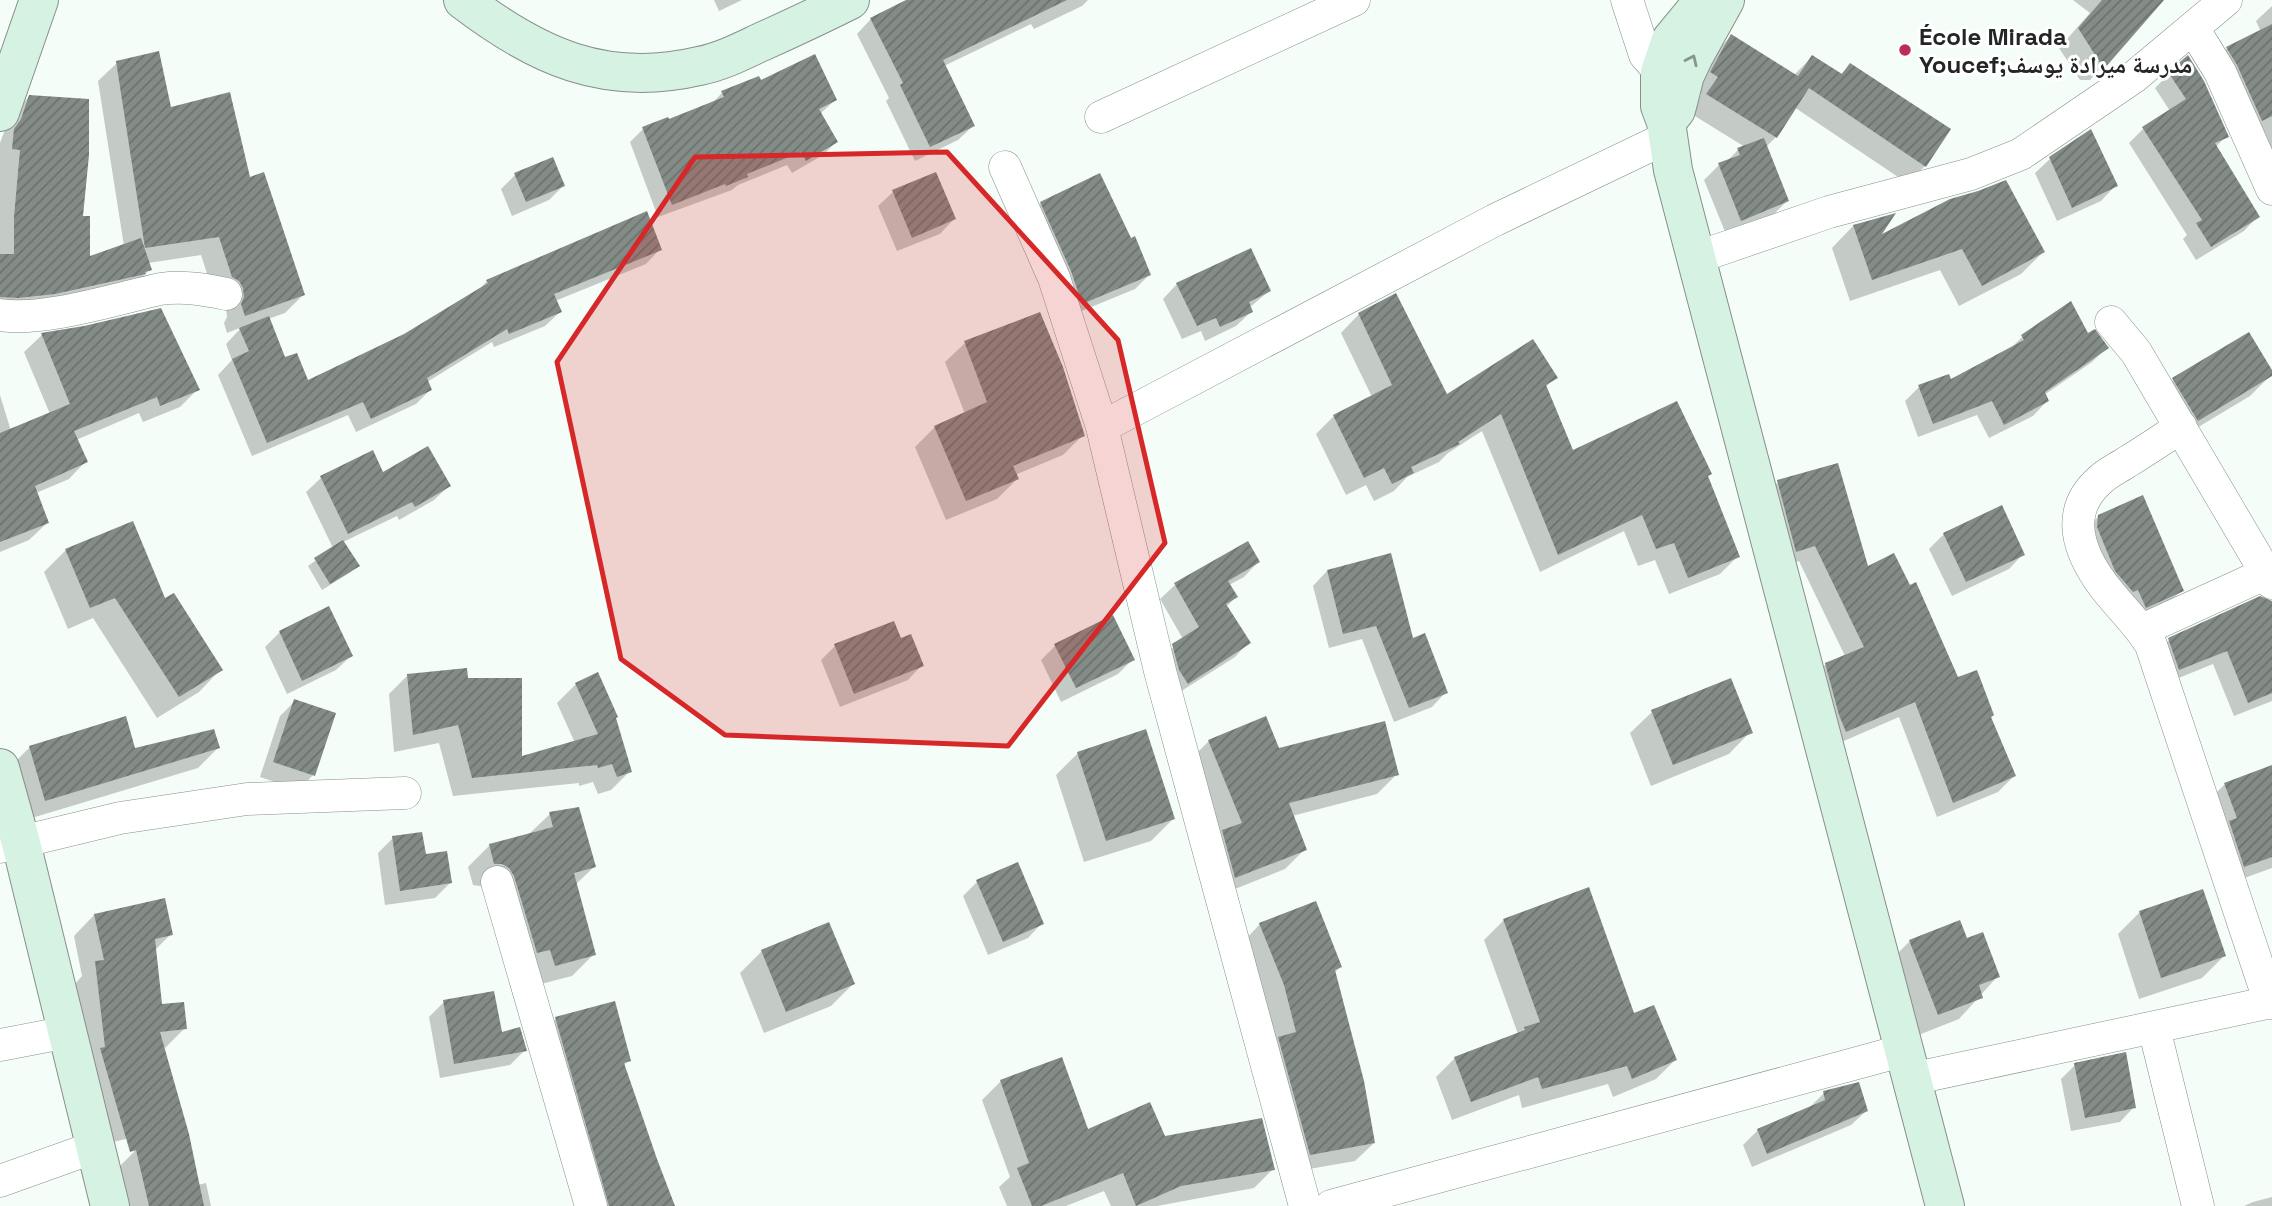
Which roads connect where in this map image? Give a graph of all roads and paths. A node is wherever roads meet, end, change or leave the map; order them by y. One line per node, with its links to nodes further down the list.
1 (39, 0): 11 (main road)
2 (463, 0): 3 (main road)
3 (850, 0)
4 (1354, 0): 12 (street)
5 (1627, 0): 10 (street)
6 (1704, 0): 10 (main road)
7 (1725, 0): 13 (main road, one-way to 7)
8 (2226, 0): 9 (street)
9 (2193, 28): 15 (street); 16 (street)
10 (1660, 72): 13 (main road)
11 (0, 112)
12 (1101, 117)
13 (1667, 130): 16 (main road); 20 (street)
14 (1004, 167): 20 (street)
15 (2272, 189)
16 (1695, 258): 32 (main road)
17 (226, 294): 18 (street)
18 (0, 315)
19 (2111, 322): 21 (street)
20 (1102, 427): 37 (street)
21 (2181, 427): 22 (street); 23 (street)
22 (2269, 578): 23 (street)
23 (2142, 630): 28 (street)
24 (0, 768): 26 (main road)
25 (405, 793): 26 (street)
26 (10, 845): 30 (main road)
27 (497, 882): 36 (street)
28 (2271, 1002): 29 (street)
29 (2154, 1028): 32 (street); 40 (street)
30 (68, 1032): 31 (street); 33 (main road)
31 (0, 1045)
32 (1908, 1064): 38 (street); 39 (main road)
33 (95, 1147): 34 (street); 35 (main road)
34 (0, 1181)
35 (110, 1206)
36 (591, 1206)
37 (1305, 1206)
38 (1331, 1206)
39 (1945, 1206)
40 (2198, 1206)

